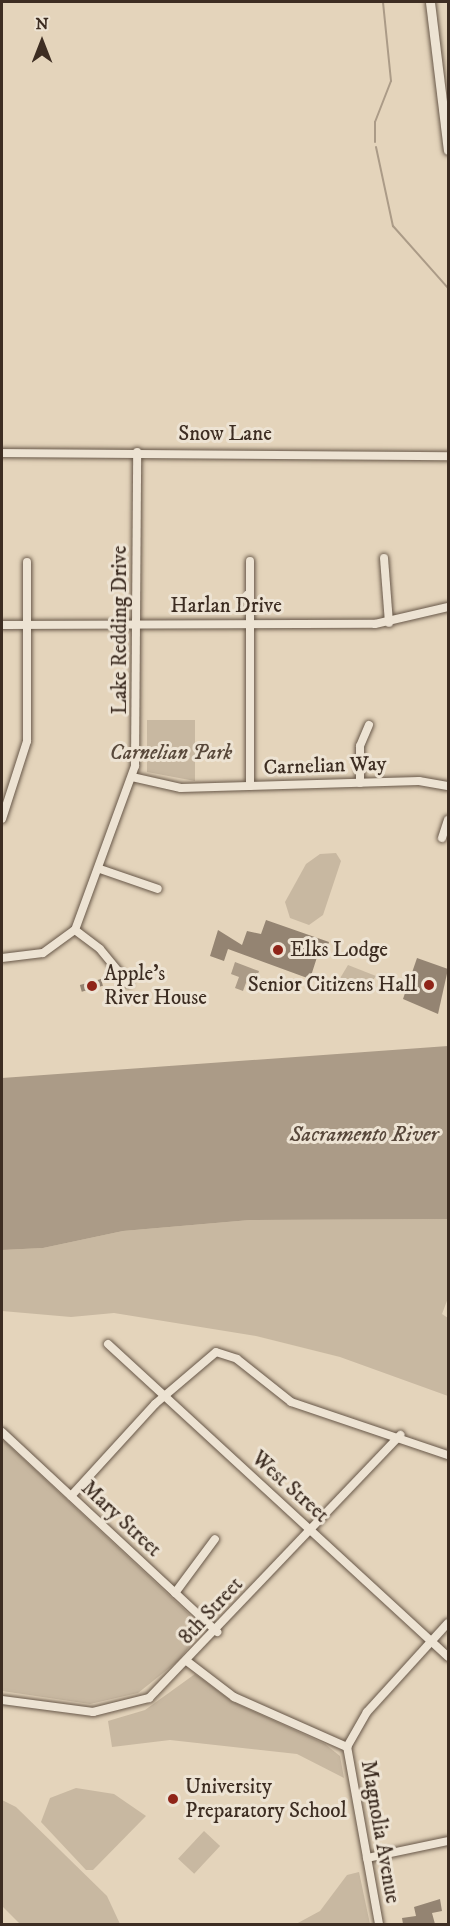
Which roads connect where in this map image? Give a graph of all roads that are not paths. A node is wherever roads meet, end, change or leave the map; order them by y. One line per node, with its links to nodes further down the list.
1 (430, 2): 2 (street)
2 (448, 150)
3 (137, 452): 4 (street, Snow Lane); 5 (street, Snow Lane); 11 (street, Lake Redding Drive)
4 (2, 453)
5 (448, 456)
6 (384, 558): 10 (street)
7 (250, 561): 12 (street)
8 (27, 562): 14 (street)
9 (448, 607): 10 (street, Harlan Drive)
10 (389, 623): 12 (street, Harlan Drive)
11 (138, 624): 12 (street, Harlan Drive); 14 (street, Harlan Drive); 16 (street, Lake Redding Drive)
12 (249, 624): 18 (street)
13 (2, 625): 14 (street, Harlan Drive)
14 (28, 625): 20 (street)
15 (369, 725): 17 (street)
16 (132, 777): 18 (street, Carnelian Way); 23 (street, Lake Redding Drive)
17 (360, 783): 18 (street, Carnelian Way); 19 (street, Carnelian Way)
18 (250, 786)
19 (448, 786)
20 (2, 819)
21 (448, 820): 22 (street)
22 (442, 838)
23 (100, 869): 24 (street); 25 (street, Lake Redding Drive)
24 (158, 889)
25 (75, 930): 26 (street); 27 (street)
26 (2, 958)
27 (128, 983)
28 (108, 1344): 29 (street, West Street)
29 (165, 1397): 31 (street); 33 (street); 34 (street, West Street)
30 (2, 1432): 33 (street, Mary Street)
31 (400, 1435): 32 (street); 34 (street, 8th Street)
32 (448, 1455)
33 (71, 1496): 36 (street, Mary Street)
34 (311, 1530): 38 (street, 8th Street); 39 (street, West Street)
35 (215, 1539): 36 (street)
36 (175, 1593): 38 (street, Mary Street)
37 (448, 1623): 39 (street)
38 (216, 1632): 41 (street, 8th Street)
39 (432, 1641): 40 (street, West Street); 43 (street)
40 (448, 1657)
41 (188, 1662): 42 (street, 8th Street); 43 (street, Magnolia Avenue)
42 (2, 1700)
43 (347, 1747): 45 (street, Magnolia Avenue)
44 (448, 1841): 45 (street)
45 (367, 1858): 46 (street, Magnolia Avenue)
46 (379, 1924)

